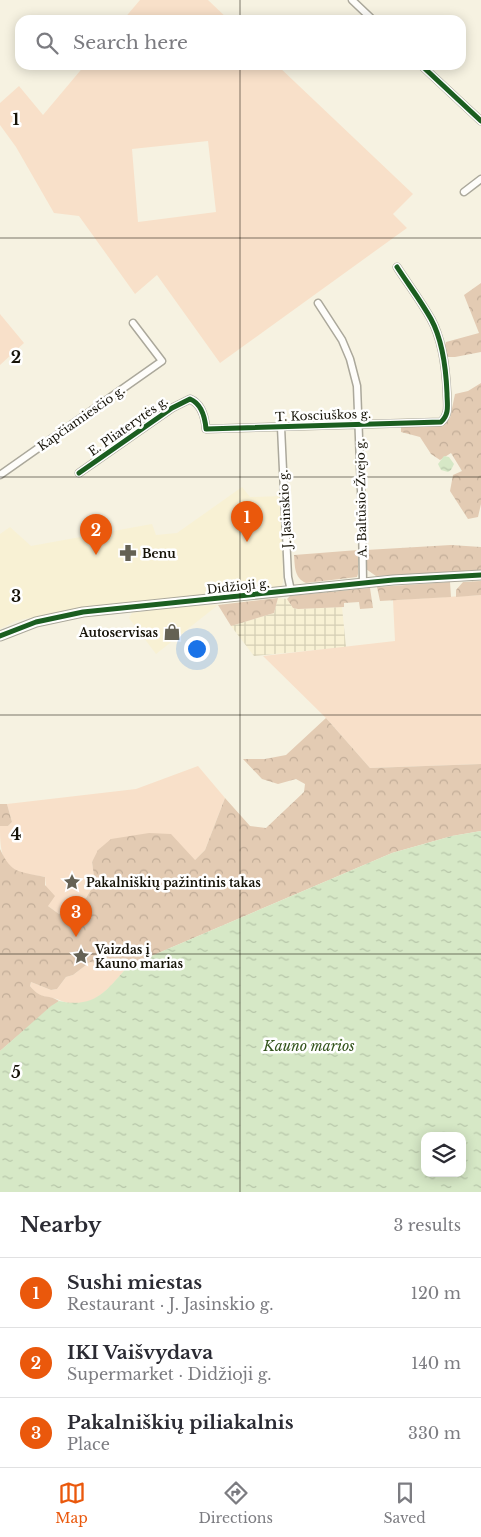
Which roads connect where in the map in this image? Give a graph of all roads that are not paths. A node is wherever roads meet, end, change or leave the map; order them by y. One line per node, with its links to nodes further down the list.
1 (352, 0): 2 (street)
2 (368, 15)
3 (427, 70): 4 (street)
4 (481, 121)
5 (481, 179): 6 (street)
6 (464, 192)
7 (397, 267): 11 (street, T. Kosciuškos g.)
8 (318, 303): 11 (street, A. Baltūsio-Žvejo g.)
9 (133, 323): 14 (street, Kapčiamiesčio g.)
10 (190, 399): 12 (street, T. Kosciuškos g.); 13 (street, E. Pliaterytės g.)
11 (359, 424): 12 (street, T. Kosciuškos g.); 16 (street, A. Baltūsio-Žvejo g.)
12 (281, 426): 17 (street, J. Jasinskio g.)
13 (79, 472)
14 (0, 475)
15 (481, 574): 16 (main road, Didžioji g.)
16 (363, 584): 17 (main road, Didžioji g.)
17 (291, 590): 18 (main road, Didžioji g.)
18 (0, 636)

